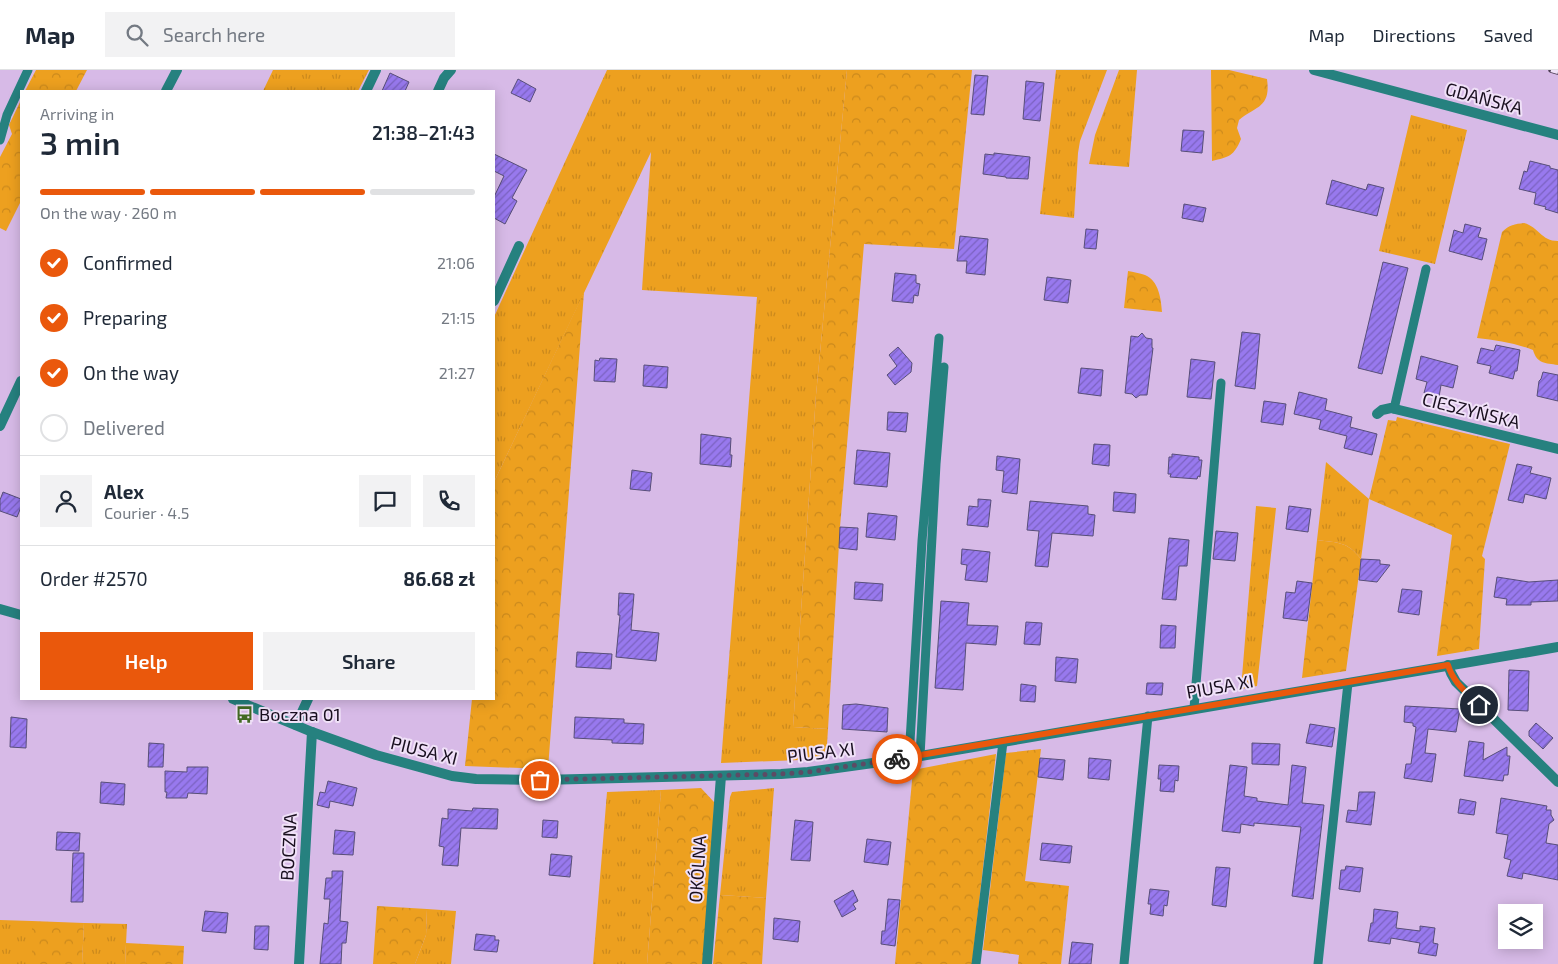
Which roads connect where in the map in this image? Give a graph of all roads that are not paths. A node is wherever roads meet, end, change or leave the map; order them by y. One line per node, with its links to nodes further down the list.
1 (28, 70): 10 (lane)
2 (177, 70): 6 (street)
3 (376, 70): 7 (street)
4 (451, 70): 8 (street)
5 (1314, 70): 9 (street, GDAŃSKA)
6 (167, 90)
7 (366, 90)
8 (438, 90)
9 (1558, 135)
10 (0, 140)
11 (519, 246): 13 (street)
12 (1426, 269): 18 (lane)
13 (495, 299)
14 (939, 338): 35 (lane)
15 (944, 367): 34 (lane)
16 (1221, 383): 29 (lane)
17 (20, 384): 20 (street)
18 (1394, 409): 19 (street, CIESZYŃSKA); 21 (street, CIESZYŃSKA)
19 (1377, 414)
20 (0, 426)
21 (1558, 448)
22 (0, 609): 23 (street)
23 (20, 615)
24 (1558, 646): 25 (street, PIUSA XI)
25 (1448, 665): 26 (street, PIUSA XI); 37 (street)
26 (1348, 683): 29 (street, PIUSA XI); 42 (lane)
27 (235, 700): 31 (street, PIUSA XI)
28 (308, 700): 31 (street)
29 (1194, 708): 30 (street, PIUSA XI)
30 (1148, 716): 33 (street, PIUSA XI); 41 (lane)
31 (296, 725): 32 (street, PIUSA XI)
32 (312, 732): 36 (street, PIUSA XI); 38 (street, BOCZNA)
33 (1003, 742): 34 (street, PIUSA XI); 40 (lane)
34 (920, 756): 35 (street, PIUSA XI)
35 (909, 758): 36 (street, PIUSA XI)
36 (721, 776): 39 (street, OKÓLNA)
37 (1558, 782)
38 (300, 964)
39 (707, 964)
40 (976, 964)
41 (1124, 964)
42 (1318, 964)

